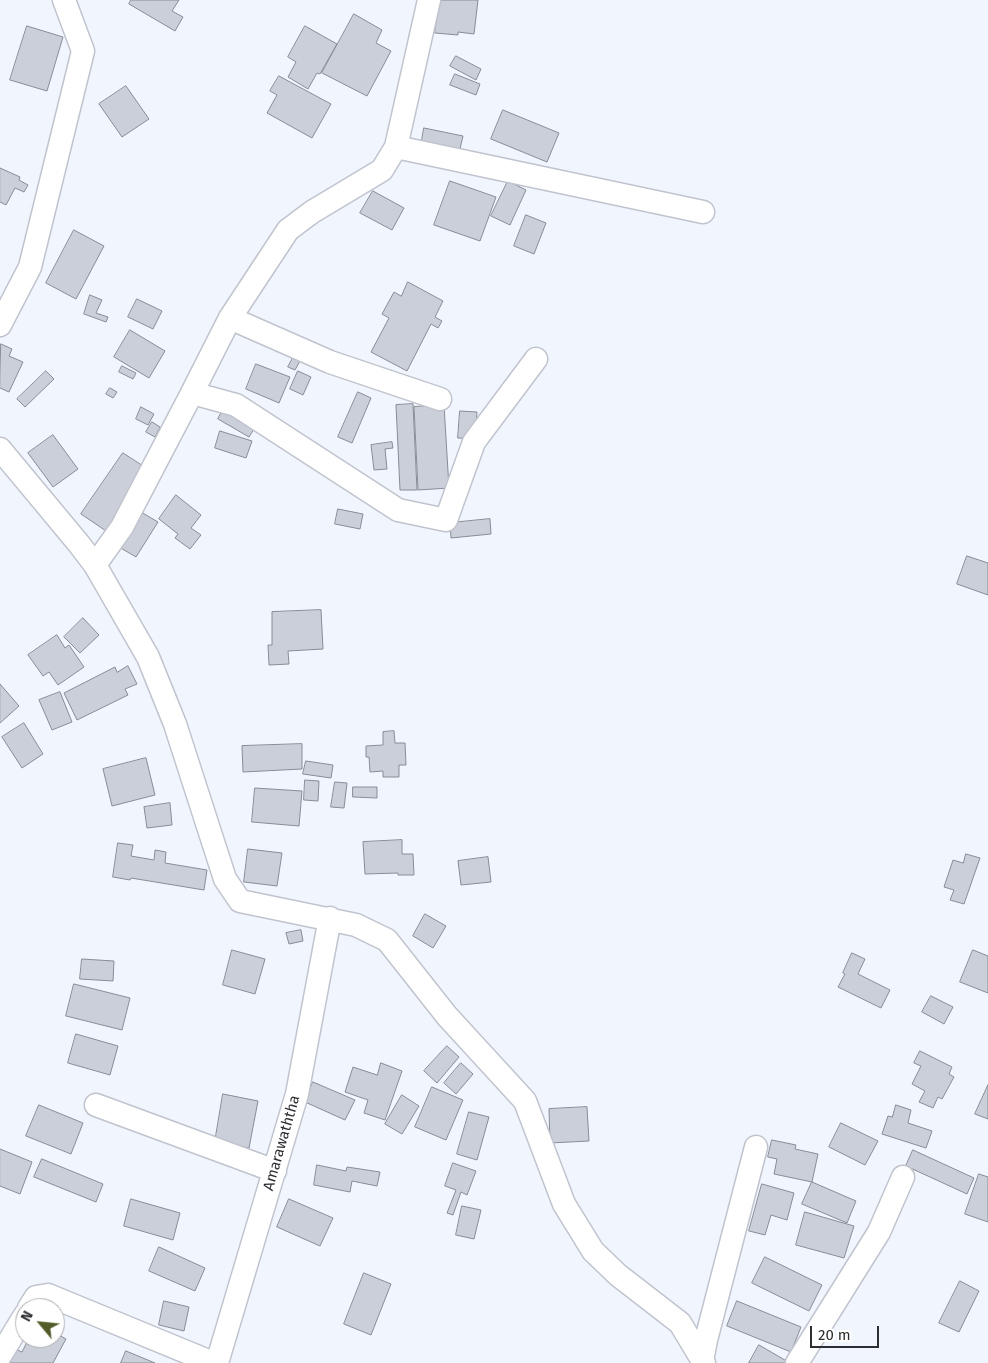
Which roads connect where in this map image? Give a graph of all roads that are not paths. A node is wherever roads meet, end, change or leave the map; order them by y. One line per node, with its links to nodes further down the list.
1 (64, 0): 6 (street)
2 (429, 0): 3 (street)
3 (396, 147): 4 (street); 5 (street)
4 (703, 212)
5 (230, 318): 8 (street); 9 (street)
6 (0, 324)
7 (536, 359): 8 (street)
8 (192, 393): 11 (street)
9 (440, 399)
10 (0, 449): 11 (street)
11 (95, 565): 12 (street)
12 (330, 918): 15 (street, Amarawaththa); 22 (street)
13 (96, 1105): 15 (street)
14 (756, 1147): 22 (street)
15 (275, 1171): 24 (street, Amarawaththa)
16 (902, 1177): 25 (street)
17 (35, 1298): 18 (street)
18 (55, 1298)
19 (65, 1302): 23 (street)
20 (15, 1331): 21 (street)
21 (0, 1356)
22 (703, 1362)
23 (213, 1363)
24 (217, 1363)
25 (797, 1363)

